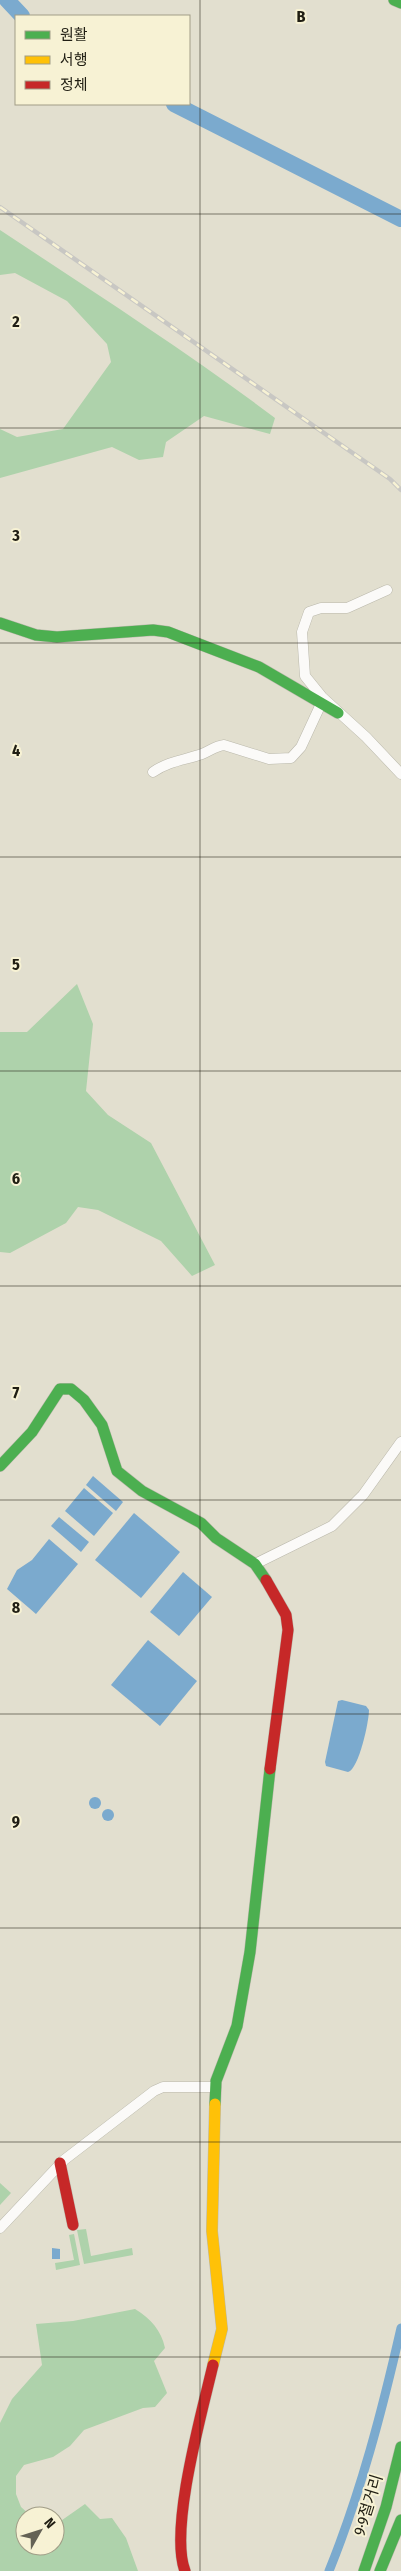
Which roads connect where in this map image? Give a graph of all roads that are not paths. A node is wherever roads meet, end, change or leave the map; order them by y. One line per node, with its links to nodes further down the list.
1 (394, 0): 2 (main road)
2 (401, 3)
3 (387, 590): 6 (street)
4 (0, 623): 5 (main road)
5 (320, 706): 6 (main road); 7 (street)
6 (338, 713): 8 (street)
7 (154, 772)
8 (401, 774)
9 (401, 1442): 11 (street)
10 (0, 1466): 11 (main road)
11 (255, 1564): 12 (main road)
12 (216, 2087): 13 (street); 18 (main road)
13 (60, 2163): 14 (main road); 15 (street)
14 (74, 2225)
15 (0, 2228)
16 (401, 2447): 19 (main road, 9·9절거리)
17 (401, 2520): 20 (main road, 9·9절거리)
18 (185, 2571)
19 (364, 2571)
20 (380, 2571)

